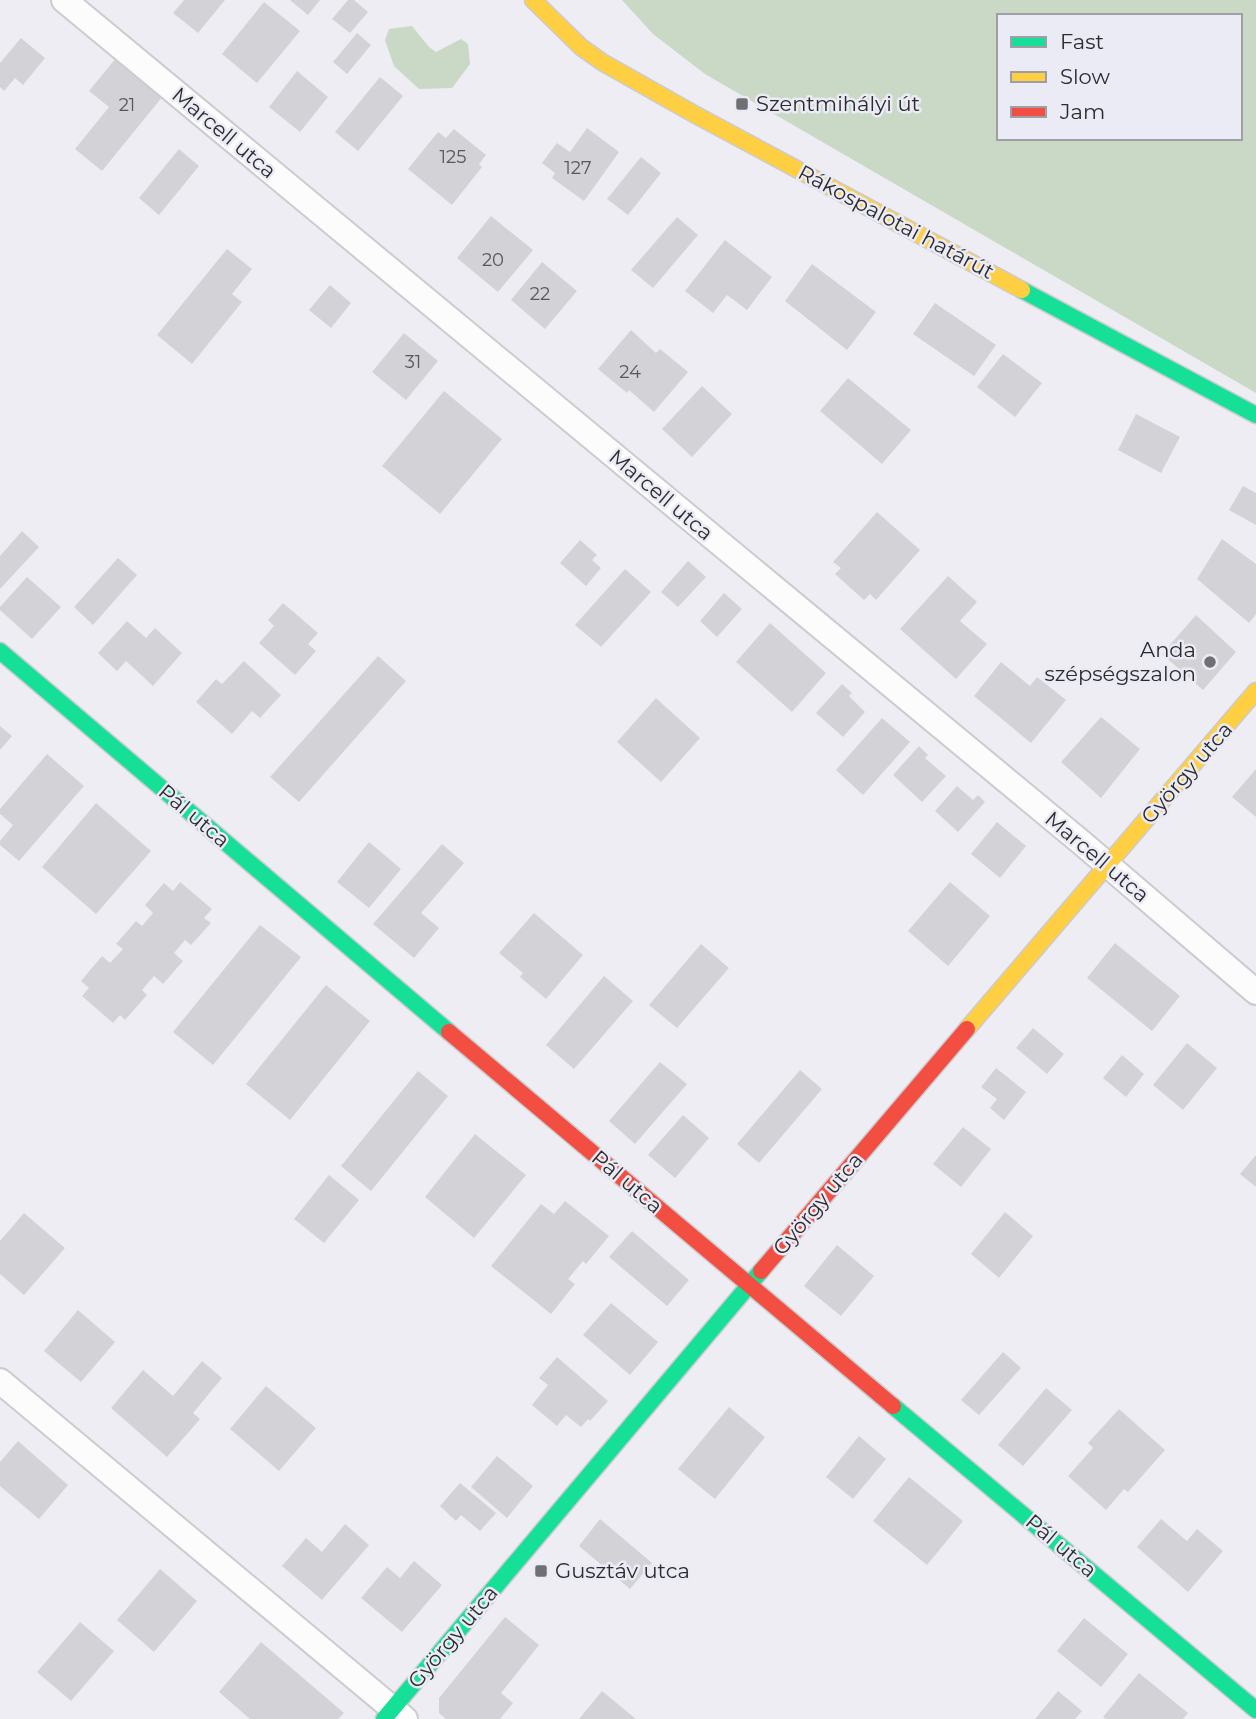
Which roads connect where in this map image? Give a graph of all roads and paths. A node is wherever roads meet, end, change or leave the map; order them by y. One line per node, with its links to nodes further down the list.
1 (64, 0): 7 (street, Marcell utca)
2 (533, 0): 3 (street, Rákospalotai határút)
3 (543, 7): 4 (street, Rákospalotai határút)
4 (1256, 415)
5 (0, 651): 9 (street, Pál utca)
6 (1256, 691): 7 (street, György utca)
7 (1108, 865): 8 (street, Marcell utca); 9 (street, György utca)
8 (1256, 992)
9 (749, 1285): 11 (street, Pál utca); 12 (street, György utca)
10 (0, 1381): 12 (street)
11 (1256, 1710)
12 (394, 1716)

